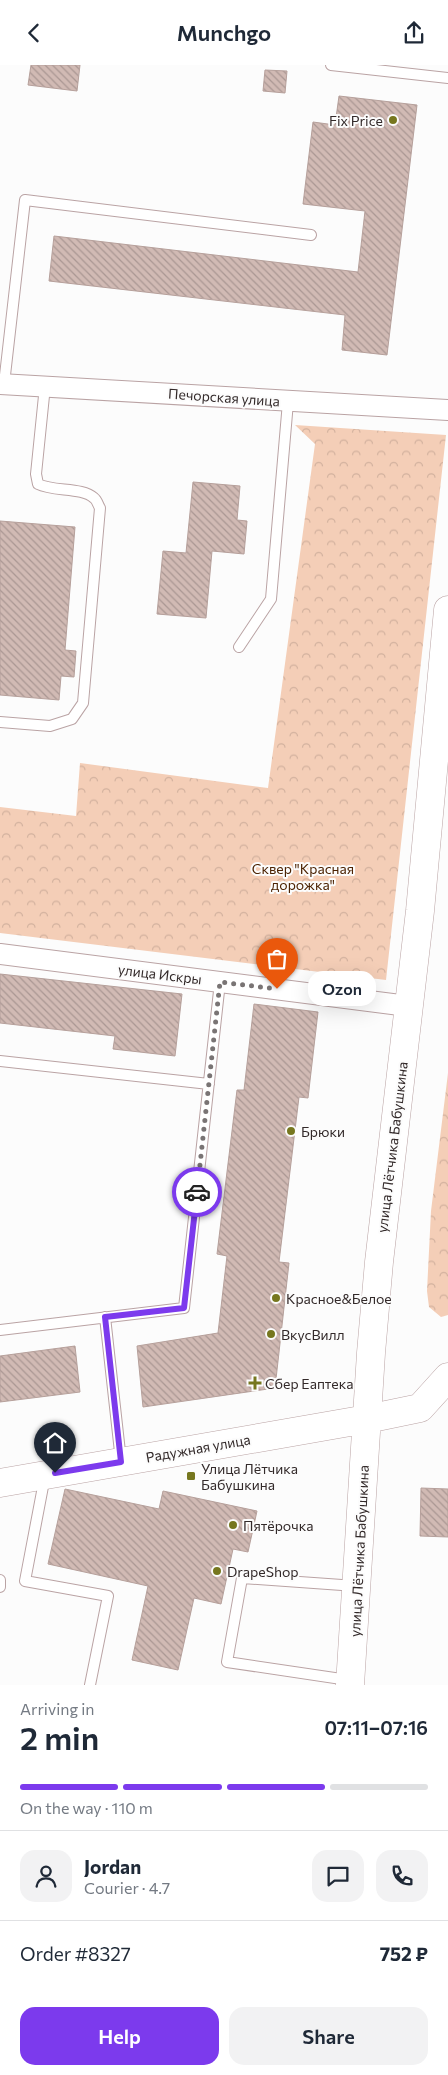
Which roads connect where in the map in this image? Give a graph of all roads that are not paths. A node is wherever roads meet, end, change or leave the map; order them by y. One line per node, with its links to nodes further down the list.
1 (331, 65): 2 (lane)
2 (448, 78)
3 (311, 235): 4 (lane)
4 (2, 384): 5 (street, Печорская улица)
5 (45, 387): 6 (street, Печорская улица); 10 (lane)
6 (288, 402): 7 (street, Печорская улица); 9 (lane)
7 (448, 410)
8 (448, 610): 13 (main road, улица Лётчика Бабушкина)
9 (239, 647)
10 (0, 721)
11 (0, 954): 12 (street, улица Искры)
12 (220, 982): 13 (street, улица Искры); 15 (lane)
13 (408, 1006): 19 (main road, улица Лётчика Бабушкина)
14 (0, 1061): 15 (lane)
15 (209, 1084): 16 (lane)
16 (105, 1317): 17 (lane); 20 (lane)
17 (0, 1330)
18 (448, 1377): 19 (main road, Радужная улица)
19 (367, 1419): 20 (main road, Радужная улица); 25 (main road, улица Лётчика Бабушкина)
20 (121, 1462): 21 (main road, Радужная улица)
21 (45, 1475): 22 (main road, Радужная улица); 27 (lane)
22 (0, 1483)
23 (0, 1581): 24 (lane)
24 (0, 1587)
25 (357, 1587): 26 (main road, улица Лётчика Бабушкина); 26 (lane)
26 (351, 1683)
27 (90, 1685)

